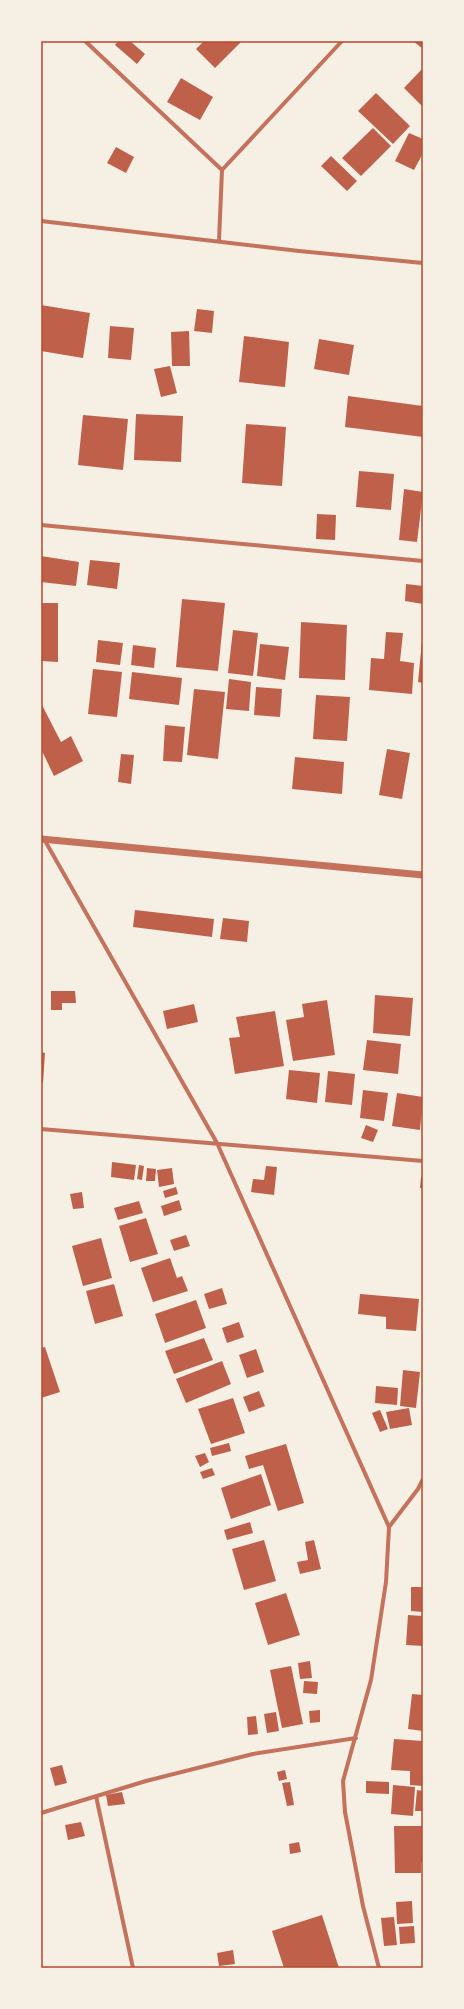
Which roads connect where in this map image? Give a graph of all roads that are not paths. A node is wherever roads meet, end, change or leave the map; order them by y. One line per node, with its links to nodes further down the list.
1 (85, 41): 3 (street)
2 (342, 41): 3 (street)
3 (222, 170): 5 (street)
4 (41, 221): 5 (street)
5 (219, 241): 6 (street)
6 (423, 263)
7 (41, 525): 8 (street)
8 (423, 561)
9 (42, 837): 10 (street); 12 (street)
10 (423, 875)
11 (41, 1129): 12 (street)
12 (217, 1143): 13 (street); 15 (street)
13 (423, 1161)
14 (423, 1479): 15 (street)
15 (389, 1527): 16 (street)
16 (356, 1738): 17 (street); 20 (street)
17 (96, 1796): 18 (street); 19 (street)
18 (41, 1813)
19 (133, 1968)
20 (379, 1968)

